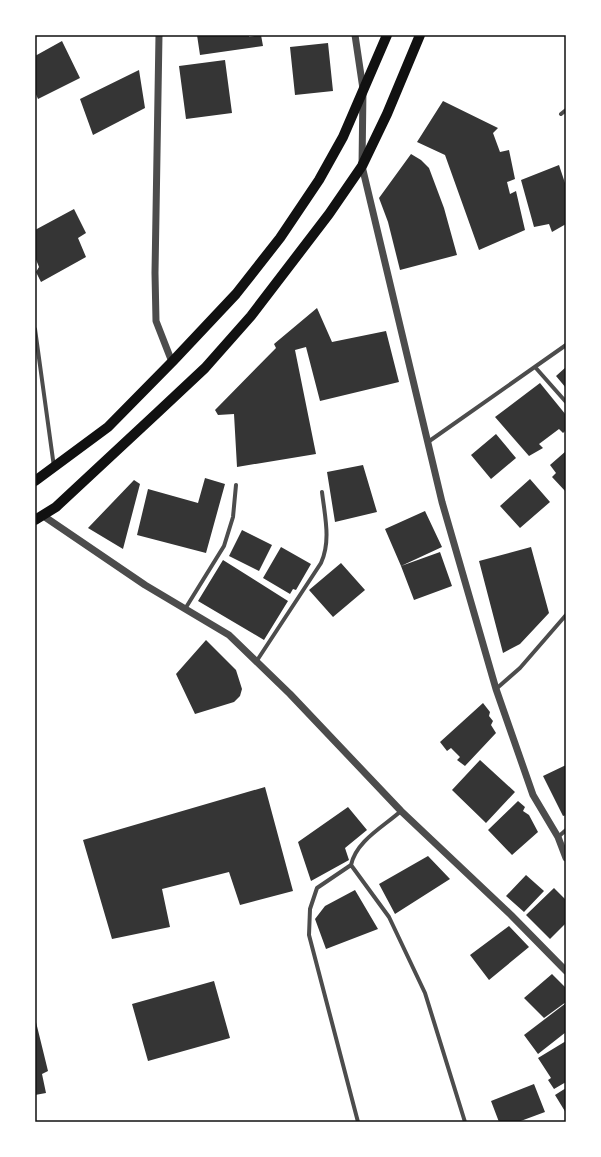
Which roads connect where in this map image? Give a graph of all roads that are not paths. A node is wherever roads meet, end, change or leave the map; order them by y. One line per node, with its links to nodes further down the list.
1 (159, 35): 11 (street)
2 (356, 35): 5 (street)
3 (387, 35): 5 (main road)
4 (420, 35): 8 (main road)
5 (363, 89): 8 (street); 11 (main road)
6 (566, 110): 7 (street)
7 (562, 114)
8 (362, 166): 14 (street); 19 (main road)
9 (35, 329): 15 (street)
10 (566, 345): 12 (street)
11 (172, 362): 15 (main road)
12 (535, 367): 13 (street); 14 (street)
13 (566, 402)
14 (428, 442): 23 (street)
15 (54, 467): 16 (main road)
16 (35, 481)
17 (236, 486): 20 (street)
18 (322, 492): 22 (street)
19 (39, 517): 20 (street)
20 (185, 609): 22 (street)
21 (566, 615): 23 (street)
22 (256, 662): 24 (street)
23 (496, 689): 26 (street)
24 (401, 811): 28 (street); 29 (street)
25 (566, 830): 26 (street)
26 (558, 838): 27 (street)
27 (566, 858)
28 (351, 865): 30 (street); 31 (street)
29 (566, 971)
30 (358, 1122)
31 (465, 1122)

